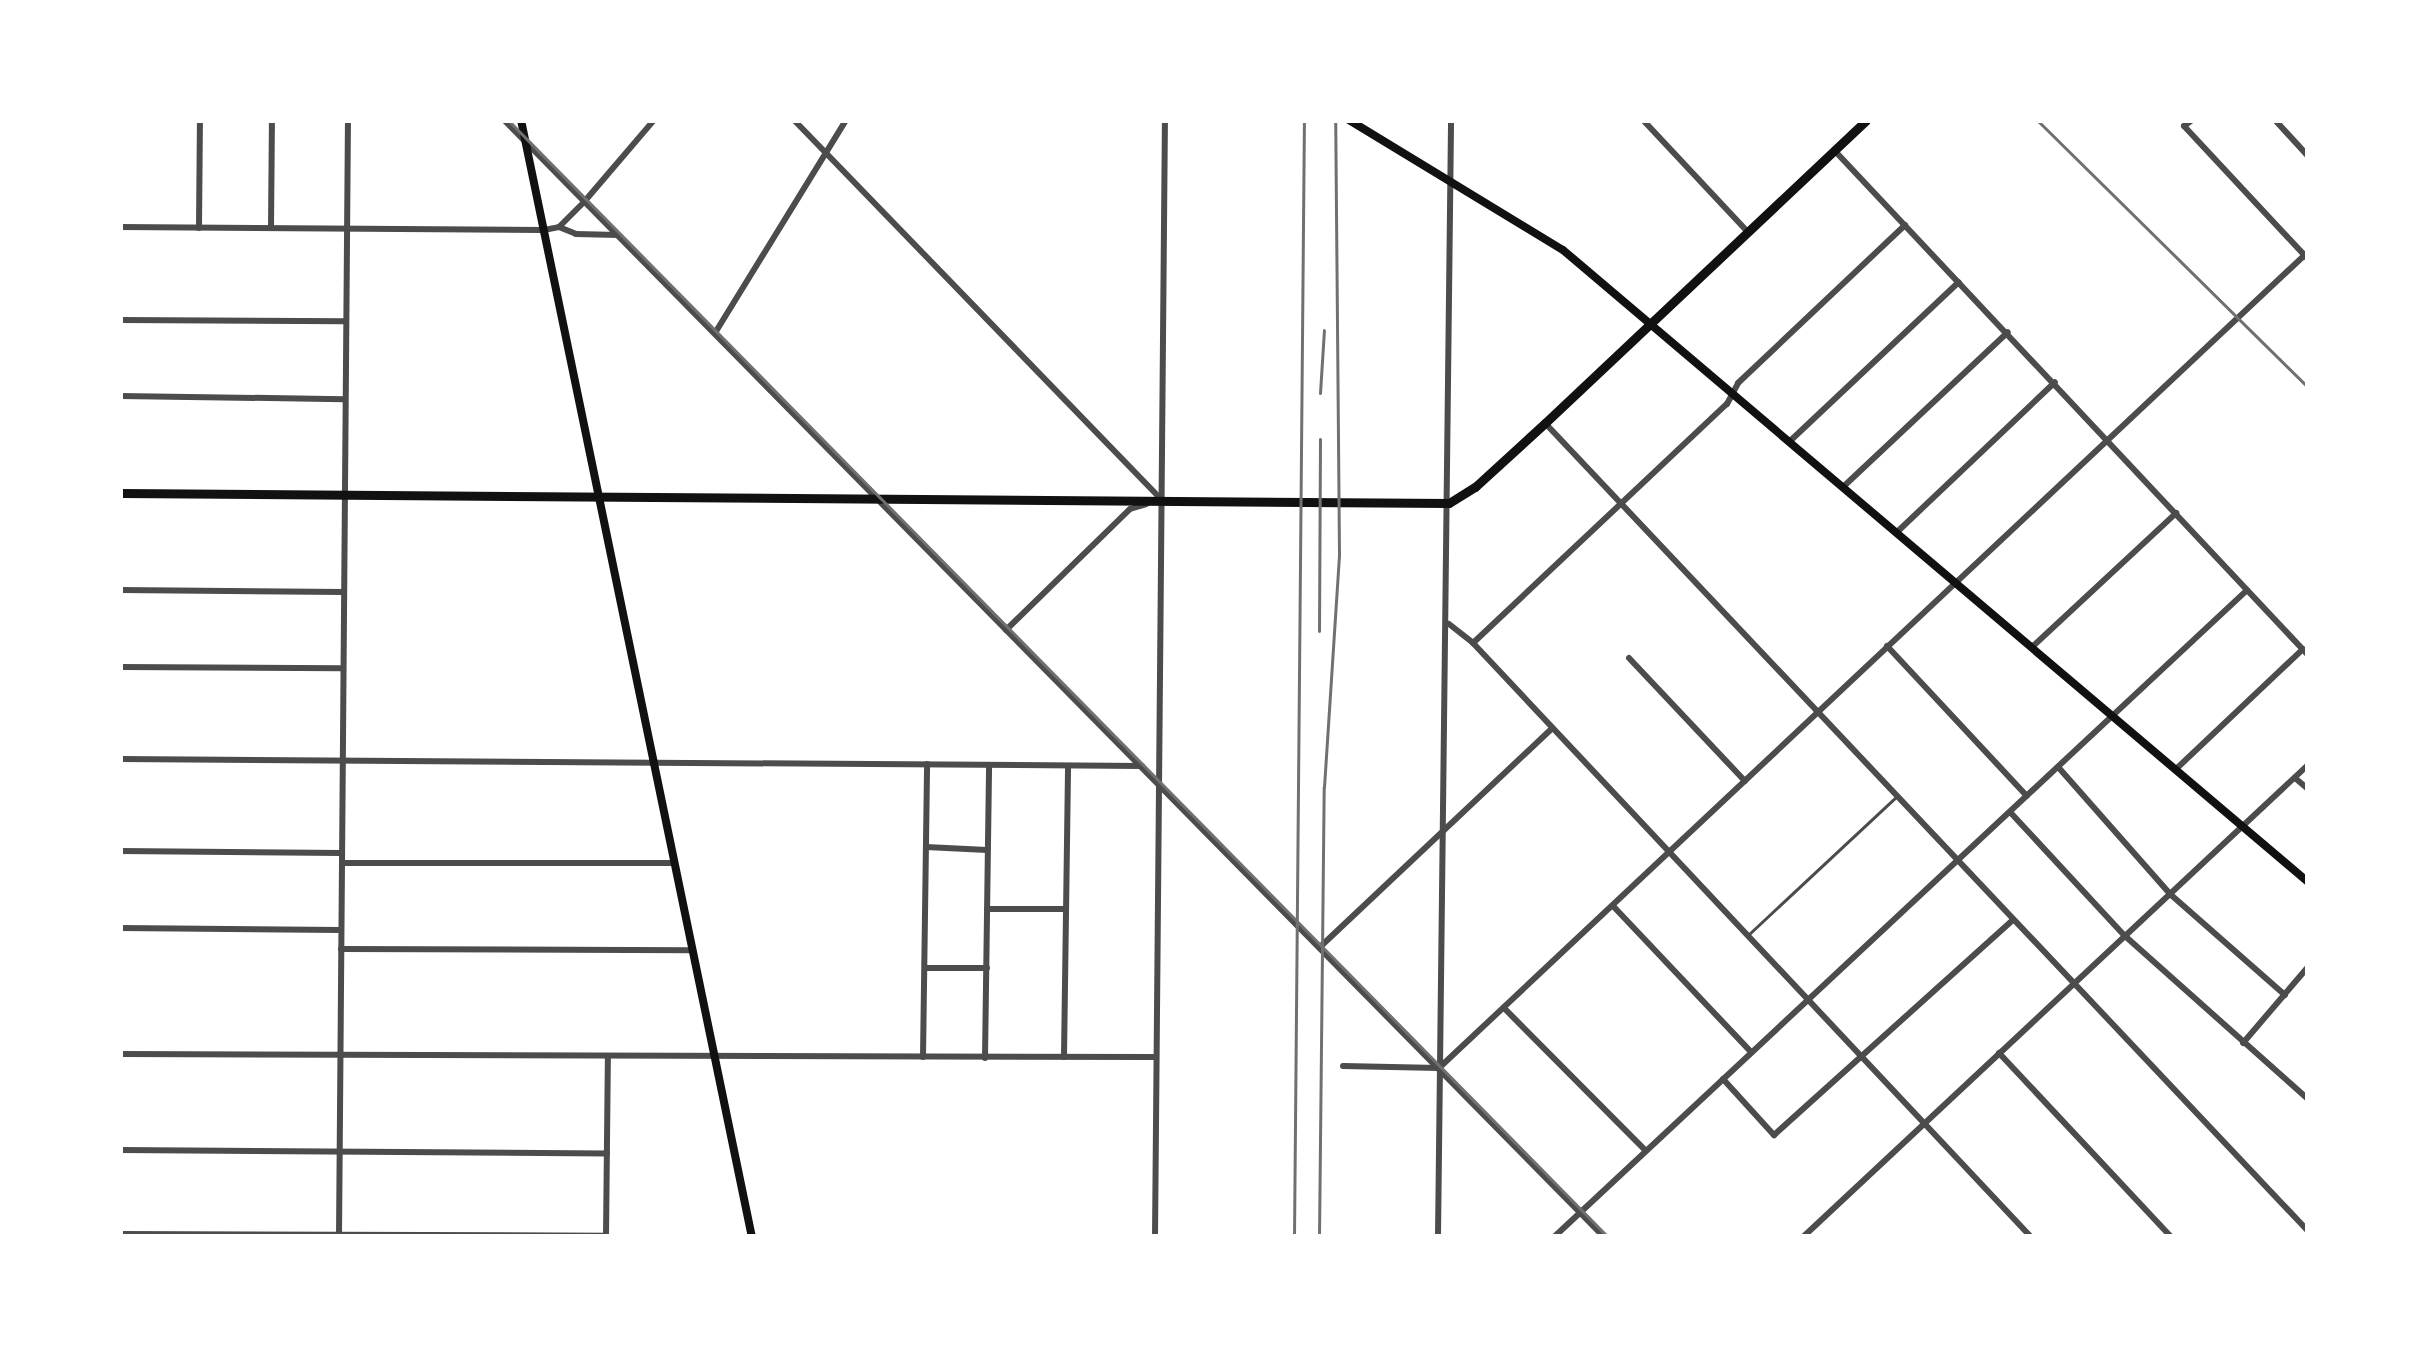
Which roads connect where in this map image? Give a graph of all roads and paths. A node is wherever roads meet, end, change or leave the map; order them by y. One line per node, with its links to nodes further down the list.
1 (200, 120): 24 (street)
2 (272, 120): 26 (street)
3 (348, 120): 27 (street)
4 (504, 120): 16 (street)
5 (521, 120): 16 (main road)
6 (654, 120): 21 (street)
7 (794, 120): 18 (street)
8 (846, 120): 18 (street)
9 (1165, 120): 50 (street)
10 (1451, 120): 20 (street)
11 (1642, 120): 28 (street)
12 (1866, 120): 17 (main road)
13 (2192, 120): 31 (street)
14 (2275, 120): 19 (street)
15 (1353, 121): 20 (main road)
16 (526, 141): 21 (street); 29 (main road)
17 (1834, 150): 22 (street); 28 (main road)
18 (826, 152): 37 (street); 50 (street)
19 (2308, 156)
20 (1451, 183): 34 (main road); 51 (street)
21 (584, 202): 25 (street); 30 (street)
22 (1905, 225): 32 (street); 39 (street)
23 (120, 227): 24 (street)
24 (199, 227): 26 (street)
25 (559, 227): 29 (street); 30 (street)
26 (271, 228): 27 (street)
27 (347, 228): 29 (street); 35 (street)
28 (1745, 229): 34 (main road)
29 (544, 230): 49 (main road)
30 (618, 236): 37 (street)
31 (2307, 255): 43 (street)
32 (1959, 282): 36 (street); 44 (street)
33 (120, 320): 35 (street)
34 (1649, 320): 39 (main road); 42 (main road)
35 (346, 321): 41 (street)
36 (2008, 332): 38 (street); 45 (street)
37 (715, 333): 48 (street)
38 (2056, 381): 43 (street); 54 (street)
39 (1734, 395): 44 (main road); 52 (street)
40 (120, 396): 41 (street)
41 (345, 399): 47 (street)
42 (1545, 422): 51 (main road); 52 (street)
43 (2109, 437): 53 (street); 55 (street)
44 (1790, 442): 45 (main road)
45 (1843, 487): 54 (main road)
46 (120, 493): 47 (main road)
47 (344, 494): 49 (main road); 58 (street)
48 (875, 495): 49 (main road); 50 (main road); 60 (street)
49 (599, 496): 73 (main road)
50 (1160, 499): 51 (main road); 60 (street); 83 (street)
51 (1449, 503): 59 (street)
52 (1623, 503): 61 (street); 68 (street)
53 (2176, 513): 57 (street); 63 (street)
54 (1896, 533): 55 (main road)
55 (1955, 583): 62 (street); 63 (main road)
56 (120, 590): 58 (street)
57 (2247, 590): 64 (street); 69 (street)
58 (343, 592): 67 (street)
59 (1449, 624): 61 (street); 89 (street)
60 (1006, 630): 78 (street)
61 (1474, 643): 70 (street)
62 (1887, 646): 68 (street); 86 (street)
63 (2032, 647): 69 (main road)
64 (2305, 652): 80 (street)
65 (1629, 658): 82 (street)
66 (120, 668): 67 (street)
67 (342, 668): 72 (street)
68 (1820, 710): 82 (street); 85 (street)
69 (2112, 717): 79 (street); 80 (main road)
70 (1552, 728): 89 (street); 93 (street)
71 (120, 759): 72 (street)
72 (342, 761): 73 (street); 94 (street)
73 (654, 763): 74 (street); 97 (main road)
74 (927, 764): 75 (street); 90 (street)
75 (989, 765): 76 (street); 91 (street)
76 (1068, 765): 78 (street); 102 (street)
77 (2308, 765): 81 (street)
78 (1142, 766): 83 (street)
79 (2058, 767): 86 (street); 99 (street)
80 (2175, 770): 88 (main road)
81 (2295, 778): 84 (street); 88 (street)
82 (1745, 781): 93 (street)
83 (1160, 784): 108 (street); 128 (street)
84 (2308, 789)
85 (1896, 796): 95 (street); 106 (lane)
86 (2027, 796): 87 (street)
87 (2010, 812): 95 (street); 107 (street)
88 (2243, 826): 98 (main road); 99 (street)
89 (1445, 830): 108 (street); 131 (street)
90 (926, 847): 91 (street); 112 (street)
91 (987, 850): 101 (street)
92 (120, 851): 94 (street)
93 (1670, 852): 100 (street); 106 (street)
94 (342, 853): 96 (street)
95 (1958, 860): 103 (street); 116 (street)
96 (342, 863): 97 (street); 105 (street)
97 (675, 863): 110 (main road)
98 (2308, 882)
99 (2170, 894): 107 (street); 115 (street)
100 (1613, 906): 117 (street); 119 (street)
101 (987, 909): 102 (street); 113 (street)
102 (1065, 909): 127 (street)
103 (2013, 920): 114 (street); 125 (street)
104 (120, 928): 105 (street)
105 (341, 929): 109 (street)
106 (1748, 935): 116 (street)
107 (2126, 936): 114 (street); 118 (street)
108 (1320, 946): 131 (street)
109 (341, 949): 110 (street); 122 (street)
110 (693, 950): 124 (main road)
111 (2308, 967): 115 (street)
112 (925, 968): 113 (street); 126 (street)
113 (986, 968): 129 (street)
114 (2074, 983): 120 (street); 140 (street)
115 (2285, 995): 118 (street)
116 (1809, 999): 119 (street); 125 (street)
117 (1503, 1007): 131 (street); 136 (street)
118 (2243, 1043): 133 (street)
119 (1751, 1052): 132 (street)
120 (1999, 1053): 134 (street); 151 (street)
121 (120, 1054): 122 (street)
122 (340, 1055): 123 (street); 137 (street)
123 (608, 1056): 124 (street); 138 (street)
124 (715, 1056): 126 (street); 144 (main road)
125 (1862, 1056): 132 (street); 134 (street)
126 (923, 1057): 129 (street)
127 (1064, 1057): 128 (street); 129 (street)
128 (1154, 1057): 145 (street)
129 (986, 1058)
130 (1343, 1066): 131 (street)
131 (1439, 1068): 139 (street); 146 (street)
132 (1723, 1078): 136 (street)
133 (2308, 1099)
134 (1924, 1122): 149 (street); 150 (street)
135 (120, 1150): 137 (street)
136 (1645, 1150): 139 (street)
137 (339, 1151): 138 (street); 142 (street)
138 (607, 1153): 143 (street)
139 (1580, 1213): 147 (street); 148 (street)
140 (2308, 1232)
141 (120, 1234): 142 (street)
142 (339, 1235): 143 (street)
143 (606, 1236)
144 (752, 1237)
145 (1155, 1237)
146 (1438, 1237)
147 (1554, 1237)
148 (1604, 1237)
149 (1803, 1237)
150 (2031, 1237)
151 (2171, 1237)

